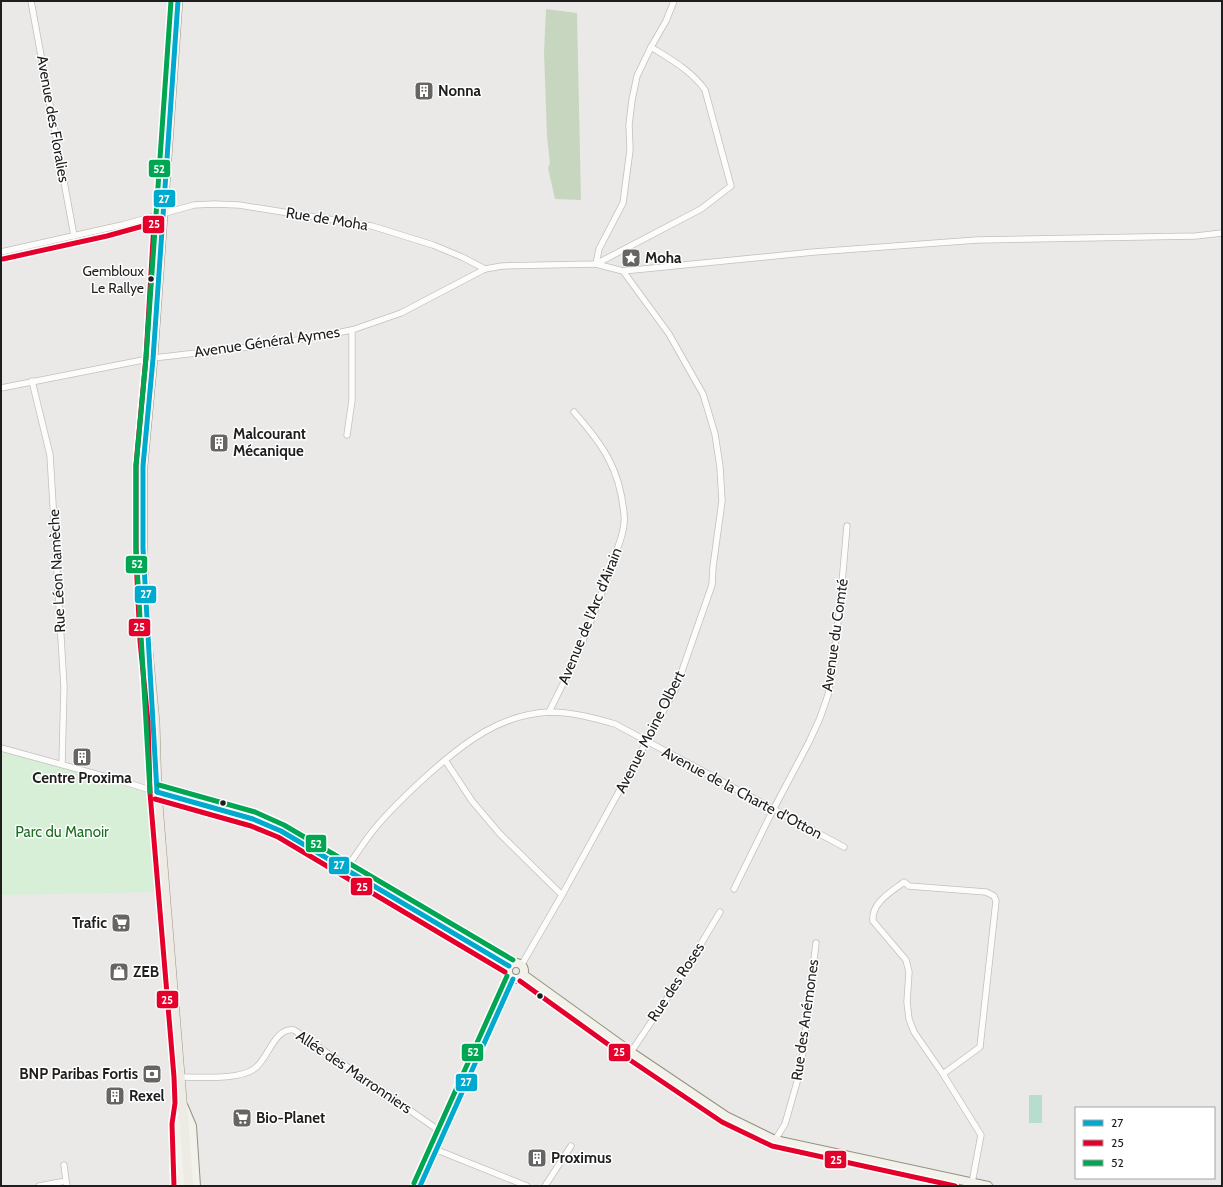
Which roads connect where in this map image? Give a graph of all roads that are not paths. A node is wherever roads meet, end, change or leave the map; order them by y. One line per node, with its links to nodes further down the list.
1 (31, 1): 7 (street, Avenue des Floralies)
2 (178, 1): 5 (main road)
3 (674, 1): 4 (street)
4 (651, 47): 9 (street); 9 (street, Avenue Général Aymes)
5 (162, 214): 7 (street, Rue de Moha); 10 (street, Rue de Moha); 13 (main road)
6 (1222, 233): 11 (street)
7 (74, 236): 8 (street, Rue de Moha)
8 (1, 252)
9 (596, 264): 10 (street, Avenue Général Aymes); 11 (street)
10 (485, 269): 12 (street, Avenue Général Aymes)
11 (622, 271): 20 (street, Avenue Moine Olbert)
12 (352, 330): 13 (street, Avenue Général Aymes); 17 (street)
13 (153, 358): 14 (street, Avenue Général Aymes); 24 (main road)
14 (32, 381): 15 (street, Avenue Général Aymes); 23 (street, Rue Léon Namèche)
15 (1, 388)
16 (574, 412): 19 (street, Avenue de l'Arc d'Airain)
17 (347, 435)
18 (847, 526): 25 (street, Avenue du Comté)
19 (549, 712): 20 (street, Avenue de la Charte d'Otton); 22 (street, Avenue de la Charte d'Otton)
20 (647, 742): 25 (street, Avenue de la Charte d'Otton); 29 (street, Avenue Moine Olbert)
21 (1, 748): 23 (street)
22 (445, 760): 27 (street, Avenue de la Charte d'Otton); 29 (street)
23 (62, 764): 24 (street)
24 (157, 792): 27 (street); 38 (main road)
25 (773, 810): 26 (street, Avenue de la Charte d'Otton); 28 (street, Avenue du Comté)
26 (844, 847)
27 (346, 869): 33 (street)
28 (734, 890)
29 (562, 895): 32 (street, Avenue Moine Olbert)
30 (720, 912): 36 (street, Rue des Roses)
31 (816, 943): 41 (street, Rue des Anémones)
32 (522, 964): 33 (street); 34 (street)
33 (509, 966): 35 (street)
34 (524, 975): 35 (street); 36 (street)
35 (513, 979): 40 (street)
36 (631, 1052): 41 (street)
37 (943, 1074): 37 (street); 45 (street)
38 (181, 1076): 39 (main road); 40 (street, Allée des Marronniers)
39 (182, 1103): 48 (street); 49 (main road); 50 (street)
40 (444, 1134): 43 (street)
41 (775, 1140): 45 (street)
42 (571, 1146): 53 (street)
43 (437, 1150): 51 (street); 52 (street)
44 (64, 1165): 46 (street)
45 (972, 1183): 54 (street)
46 (66, 1184): 47 (street)
47 (39, 1186)
48 (180, 1186)
49 (189, 1186)
50 (196, 1186)
51 (420, 1186)
52 (527, 1186)
53 (545, 1186)
54 (988, 1186)

